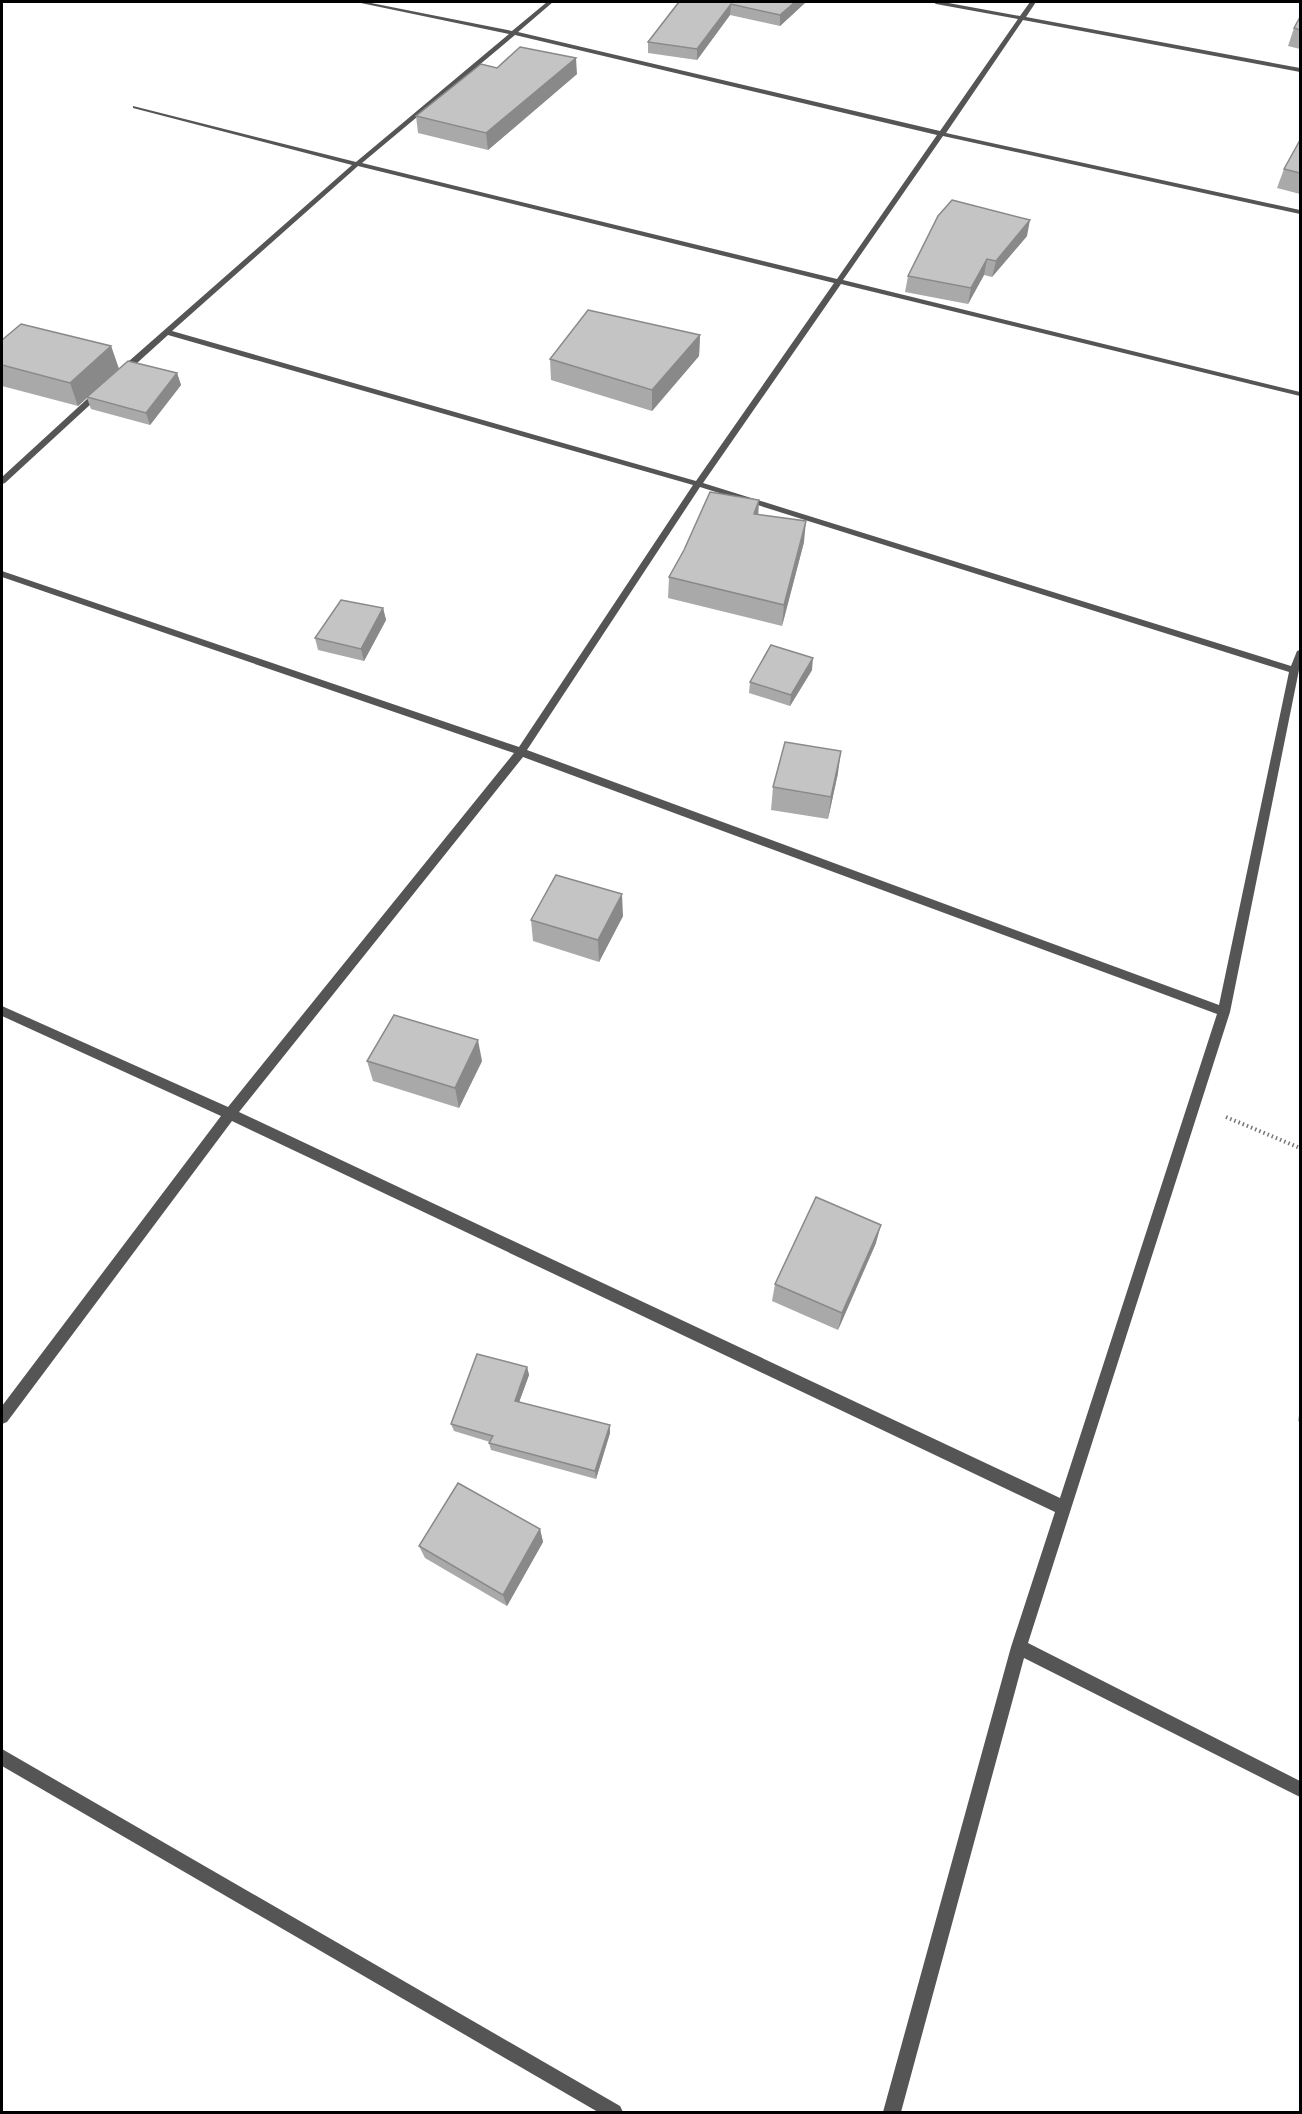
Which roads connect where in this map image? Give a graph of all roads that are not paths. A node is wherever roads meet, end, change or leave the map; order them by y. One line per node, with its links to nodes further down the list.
1 (359, 2): 6 (street)
2 (550, 2): 6 (street)
3 (936, 2): 5 (street)
4 (1033, 2): 5 (street)
5 (1022, 18): 7 (street); 9 (street)
6 (515, 33): 9 (street); 10 (street)
7 (1300, 70)
8 (135, 107): 10 (street)
9 (942, 134): 11 (street); 12 (street)
10 (357, 164): 12 (street); 13 (street)
11 (1300, 212)
12 (840, 283): 16 (street); 18 (street)
13 (166, 332): 14 (street); 18 (street)
14 (114, 379)
15 (106, 387): 17 (street)
16 (1300, 394)
17 (2, 481)
18 (698, 484): 21 (street); 22 (street)
19 (2, 574): 22 (street)
20 (1300, 653): 21 (street)
21 (1294, 669): 24 (street)
22 (521, 752): 24 (street); 25 (street)
23 (2, 1011): 25 (street)
24 (1224, 1012): 27 (street)
25 (231, 1114): 26 (street); 27 (street)
26 (2, 1418)
27 (1064, 1508): 28 (street)
28 (1018, 1647): 30 (street); 32 (street)
29 (2, 1757): 31 (street)
30 (1300, 1789)
31 (614, 2112)
32 (892, 2112)

